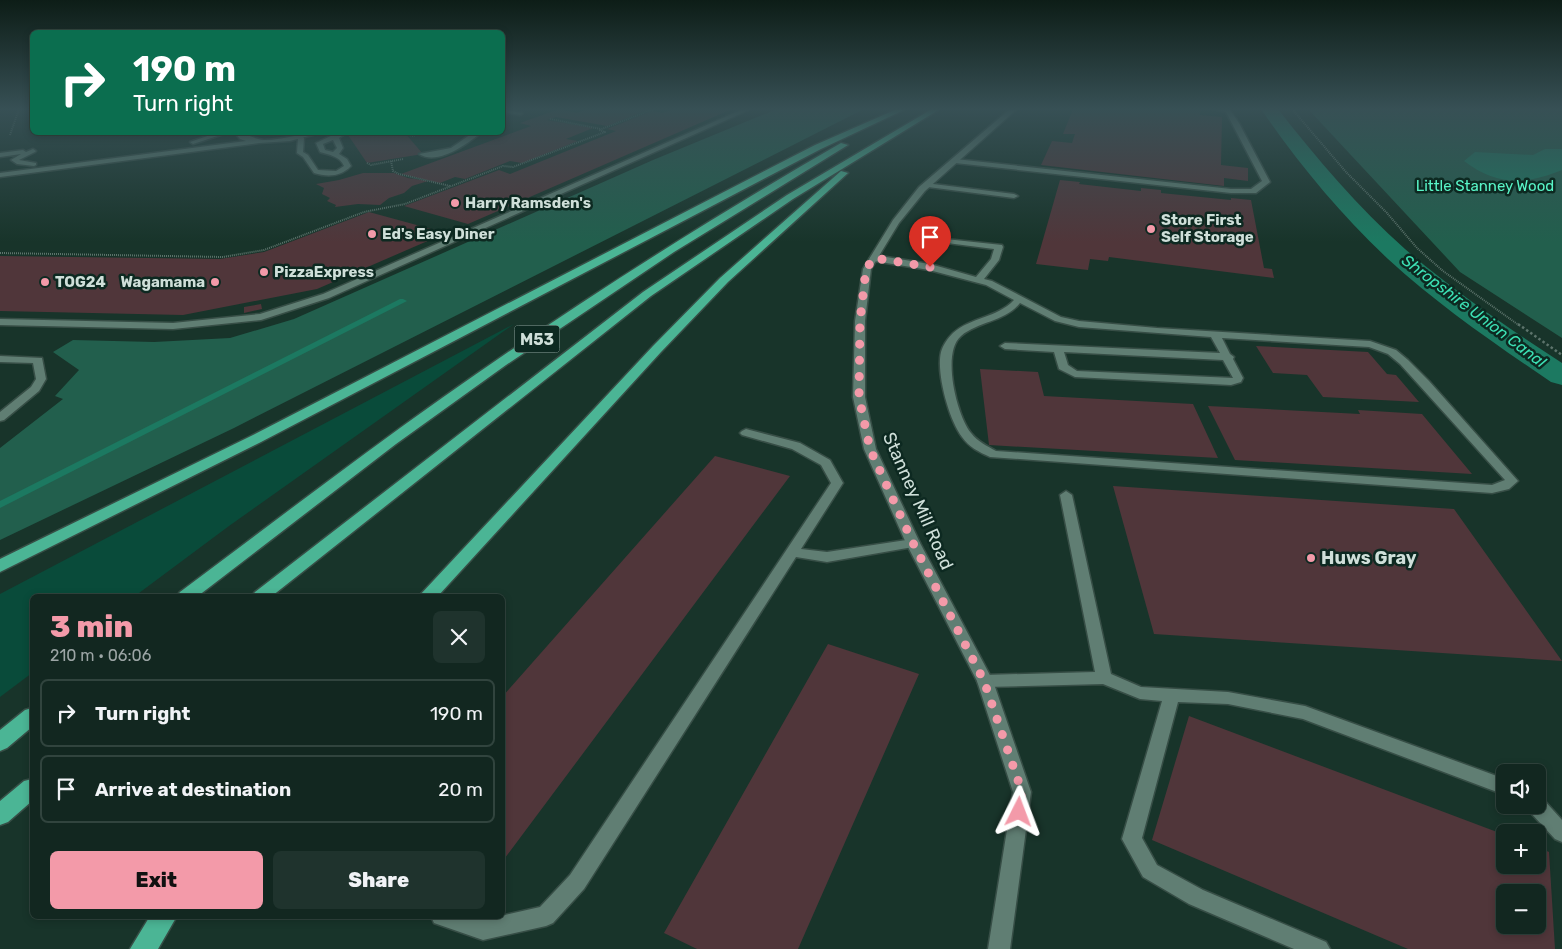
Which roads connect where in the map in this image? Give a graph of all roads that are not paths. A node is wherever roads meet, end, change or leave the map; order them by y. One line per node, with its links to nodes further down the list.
1 (14, 153): 17 (street)
2 (28, 153): 19 (street)
3 (115, 153): 19 (street)
4 (165, 153): 21 (street)
5 (301, 153): 15 (street)
6 (332, 153): 15 (street)
7 (437, 153): 16 (street)
8 (648, 153): 28 (street)
9 (806, 153): 39 (highway)
10 (829, 153): 40 (highway, M53)
11 (864, 153): 41 (highway, M53)
12 (868, 153): 42 (highway)
13 (964, 153): 18 (street, Stanney Mill Road)
14 (1251, 153): 18 (street)
15 (335, 154)
16 (422, 154)
17 (0, 155)
18 (955, 161): 22 (street, Stanney Mill Road)
19 (34, 164): 20 (street)
20 (0, 169)
21 (0, 175)
22 (928, 184): 23 (street); 25 (street, Stanney Mill Road)
23 (1014, 196)
24 (939, 240): 26 (street)
25 (874, 258): 26 (street); 37 (street, Stanney Mill Road)
26 (978, 280): 27 (street)
27 (1020, 299): 29 (street); 29 (street)
28 (0, 322)
29 (1215, 335): 32 (street)
30 (1005, 346): 31 (street)
31 (1058, 349): 32 (street); 32 (street)
32 (1229, 357)
33 (0, 359): 34 (street)
34 (0, 418)
35 (746, 433): 38 (street)
36 (1066, 495): 43 (street)
37 (913, 543): 38 (street); 44 (street, Stanney Mill Road)
38 (790, 552): 54 (street)
39 (0, 566)
40 (189, 594)
41 (264, 594)
42 (430, 594)
43 (1104, 678): 44 (street); 45 (street)
44 (984, 681): 56 (street, Stanney Mill Road)
45 (1172, 694): 48 (street); 57 (street)
46 (30, 718): 47 (highway)
47 (0, 742)
48 (1496, 783)
49 (30, 790): 51 (highway)
50 (1544, 814): 52 (street)
51 (0, 815)
52 (1562, 833)
53 (163, 919): 55 (highway)
54 (450, 919)
55 (143, 949)
56 (999, 949)
57 (1319, 949)

